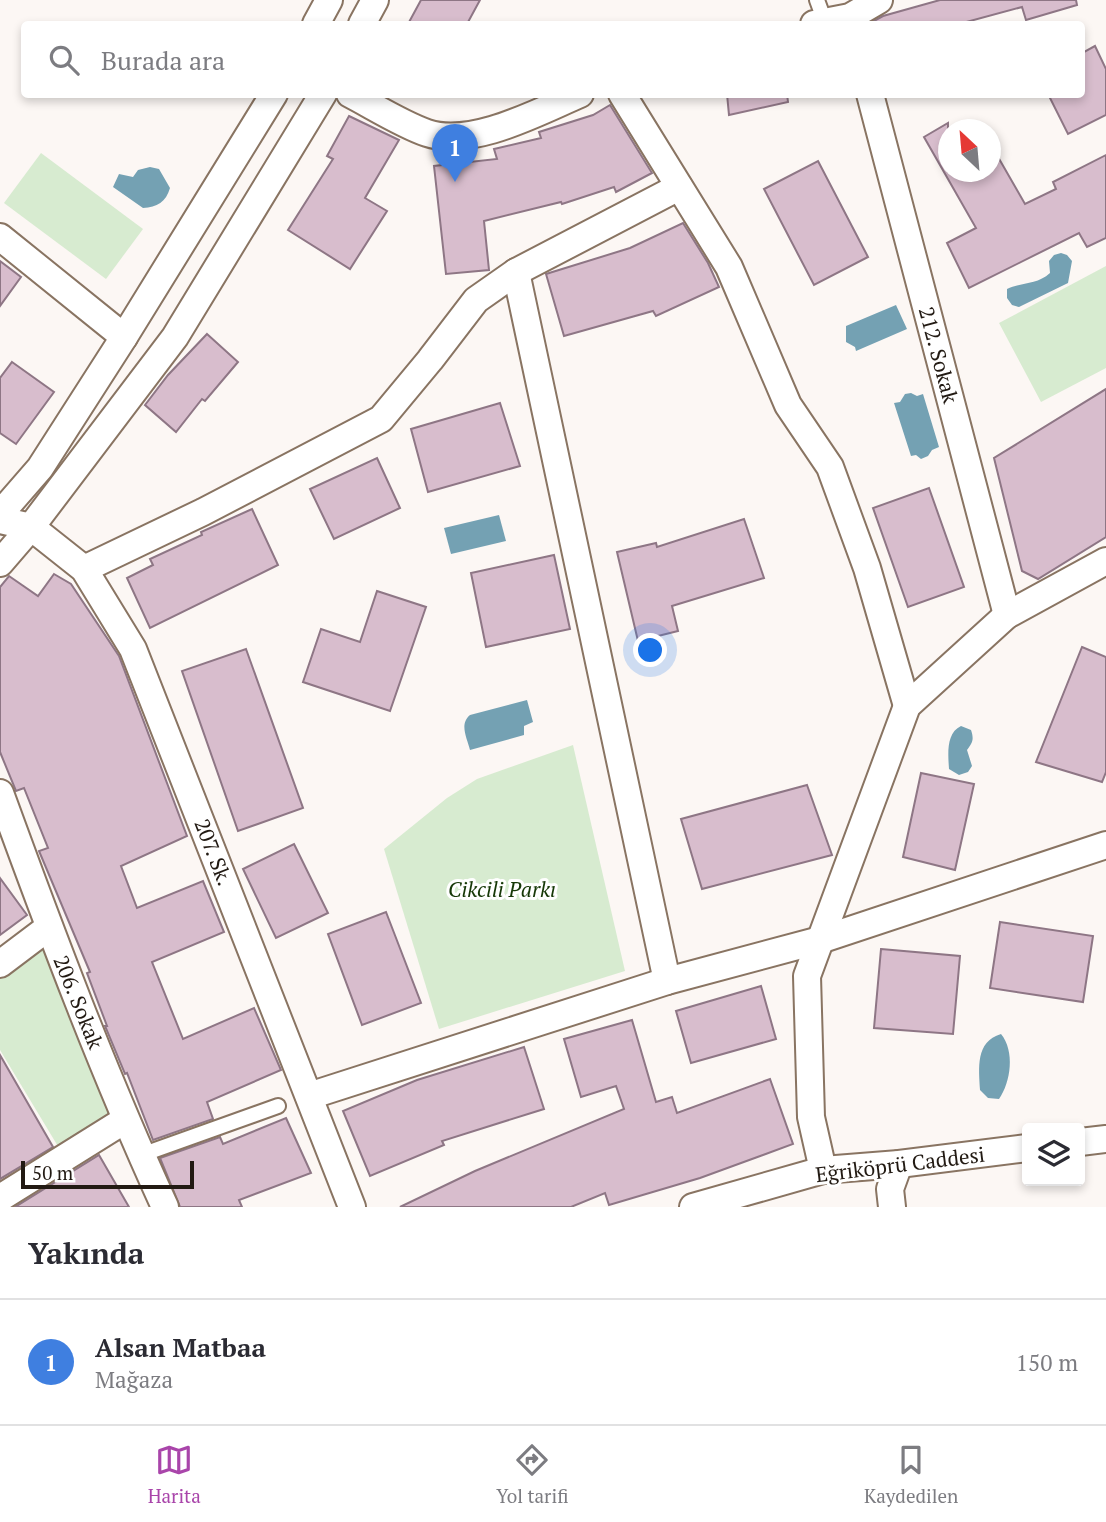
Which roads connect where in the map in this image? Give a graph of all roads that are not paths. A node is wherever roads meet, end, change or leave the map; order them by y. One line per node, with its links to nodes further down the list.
1 (329, 0): 5 (street)
2 (375, 0): 6 (street)
3 (879, 0): 4 (street)
4 (831, 18)
5 (318, 21)
6 (364, 21)
7 (272, 98): 16 (street)
8 (321, 98): 18 (street)
9 (358, 98): 10 (street)
10 (570, 98)
11 (624, 98): 13 (street)
12 (871, 98): 22 (street, 212. Sokak)
13 (679, 187): 15 (street); 23 (street)
14 (0, 237): 16 (street)
15 (516, 272): 21 (street); 29 (street)
16 (124, 337): 17 (street)
17 (0, 517): 18 (street)
18 (31, 527): 20 (street); 21 (street, 207. Sk.)
19 (1106, 561): 22 (street)
20 (0, 563)
21 (84, 569): 30 (street, 207. Sk.)
22 (1007, 615): 23 (street)
23 (907, 706): 27 (street)
24 (0, 793): 26 (street, 206. Sokak)
25 (1106, 845): 27 (street)
26 (49, 927): 28 (street); 32 (street, 206. Sokak)
27 (820, 940): 29 (street); 38 (street)
28 (0, 964)
29 (667, 981): 30 (street)
30 (309, 1096): 41 (street, 207. Sk.)
31 (278, 1107): 36 (lane)
32 (125, 1120): 36 (street, 206. Sokak); 39 (street)
33 (1106, 1139): 34 (street)
34 (1085, 1141)
35 (1022, 1149): 37 (street, Eğriköprü Caddesi)
36 (141, 1155): 40 (street, 206. Sokak)
37 (899, 1164): 38 (street, Eğriköprü Caddesi); 43 (street)
38 (823, 1170): 42 (street, Eğriköprü Caddesi)
39 (0, 1198)
40 (165, 1207)
41 (352, 1207)
42 (693, 1207)
43 (892, 1207)

